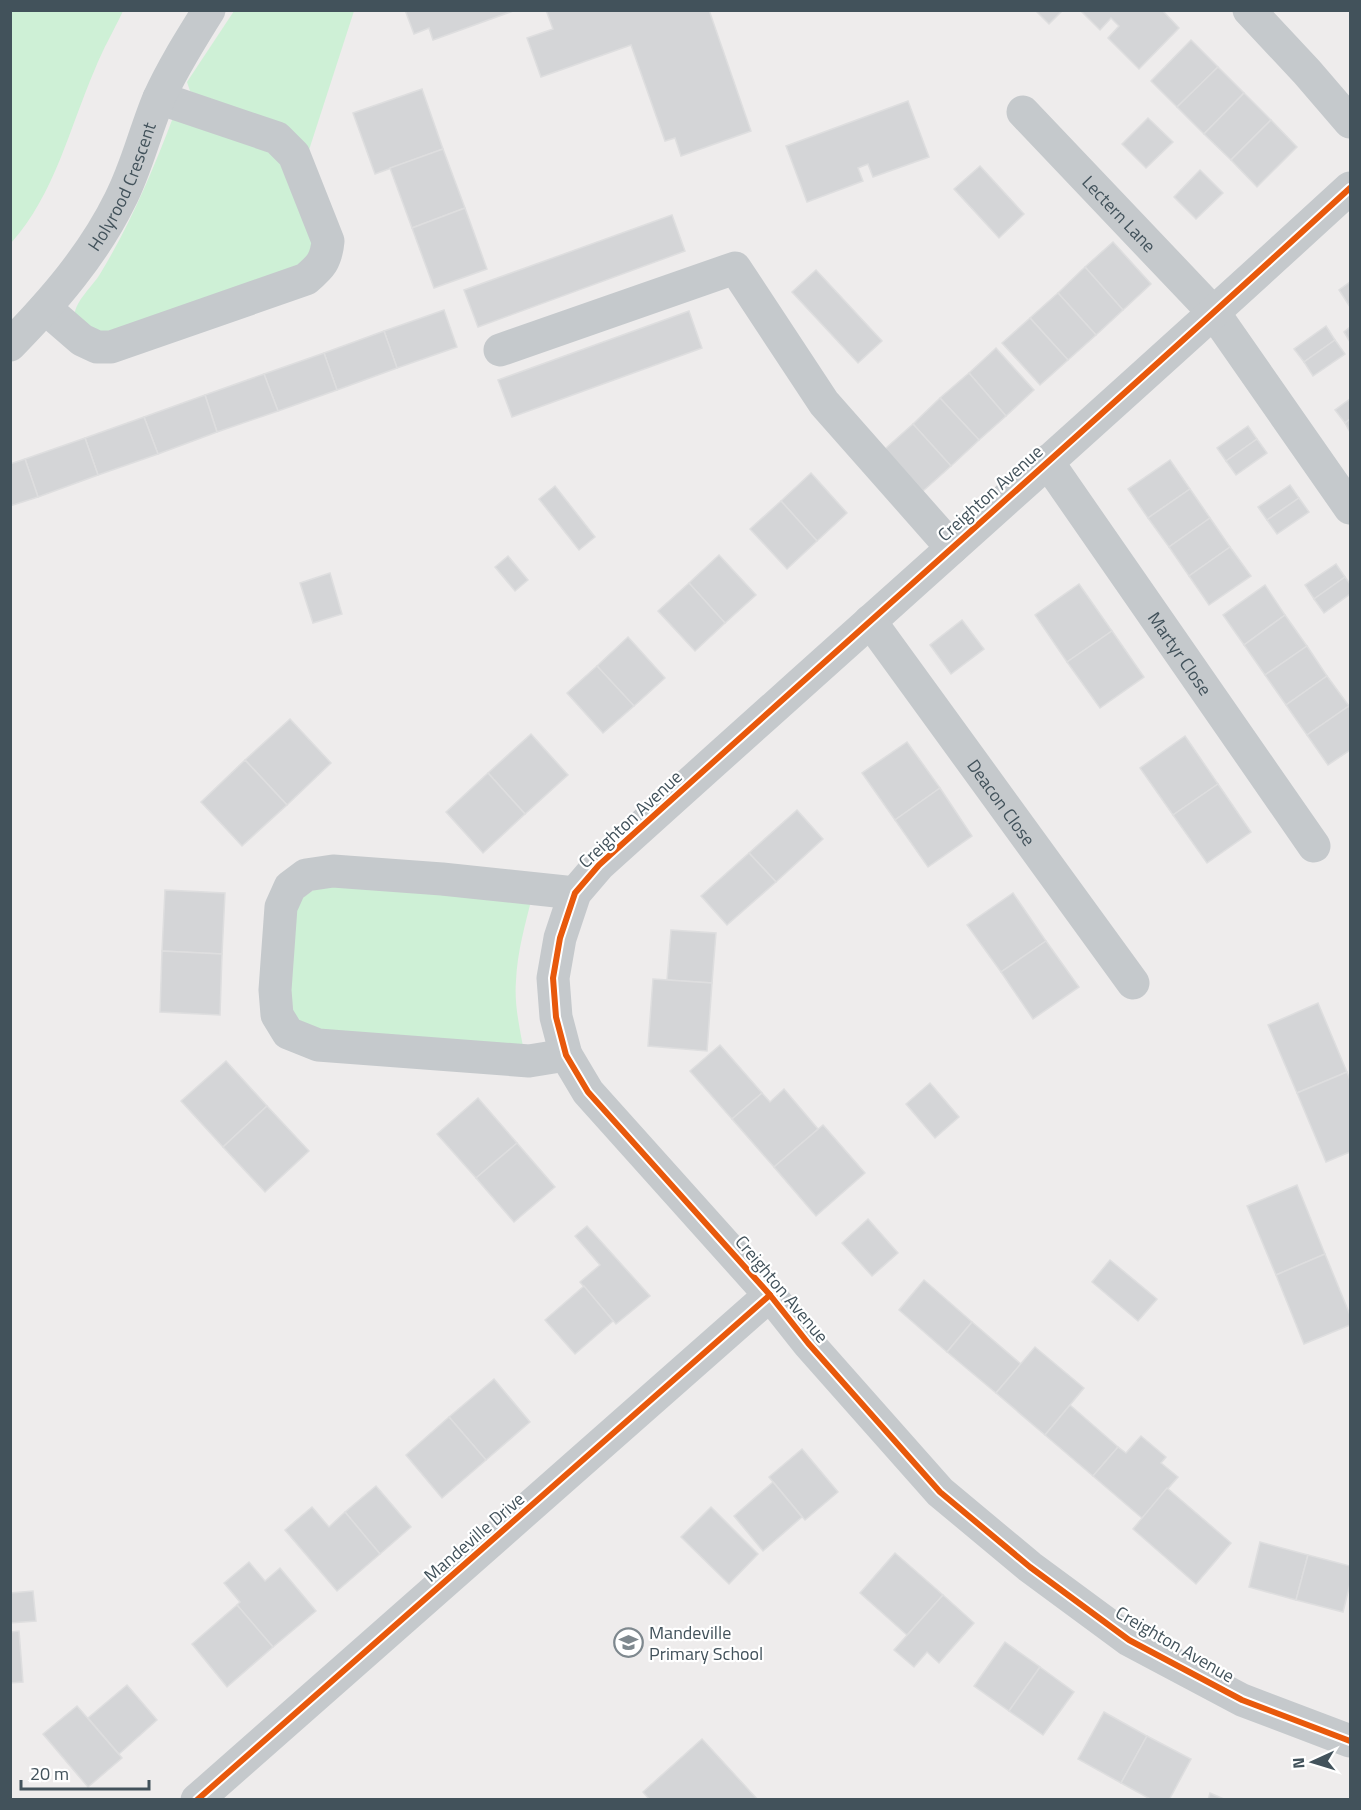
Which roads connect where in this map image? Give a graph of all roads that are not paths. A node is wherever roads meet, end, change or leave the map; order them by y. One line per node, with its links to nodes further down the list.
1 (209, 10): 3 (street, Holyrood Crescent)
2 (1249, 10): 5 (street)
3 (159, 98): 7 (street, Holyrood Crescent); 7 (street)
4 (1023, 112): 8 (street, Lectern Lane)
5 (1350, 122)
6 (1350, 188): 8 (street, Creighton Avenue)
7 (45, 308): 9 (street, Holyrood Crescent)
8 (1214, 313): 11 (street, Creighton Avenue); 12 (street, Lectern Lane)
9 (10, 345)
10 (500, 350): 13 (street)
11 (1047, 461): 13 (street, Creighton Avenue); 15 (street, Martyr Close)
12 (1350, 508)
13 (952, 548): 14 (street, Creighton Avenue)
14 (870, 621): 16 (street, Creighton Avenue); 17 (street, Deacon Close)
15 (1314, 846)
16 (575, 893): 18 (street, Creighton Avenue); 18 (street)
17 (1133, 983)
18 (566, 1055): 19 (street, Creighton Avenue)
19 (770, 1295): 20 (street, Creighton Avenue); 21 (street, Mandeville Drive)
20 (1350, 1741)
21 (197, 1800)

